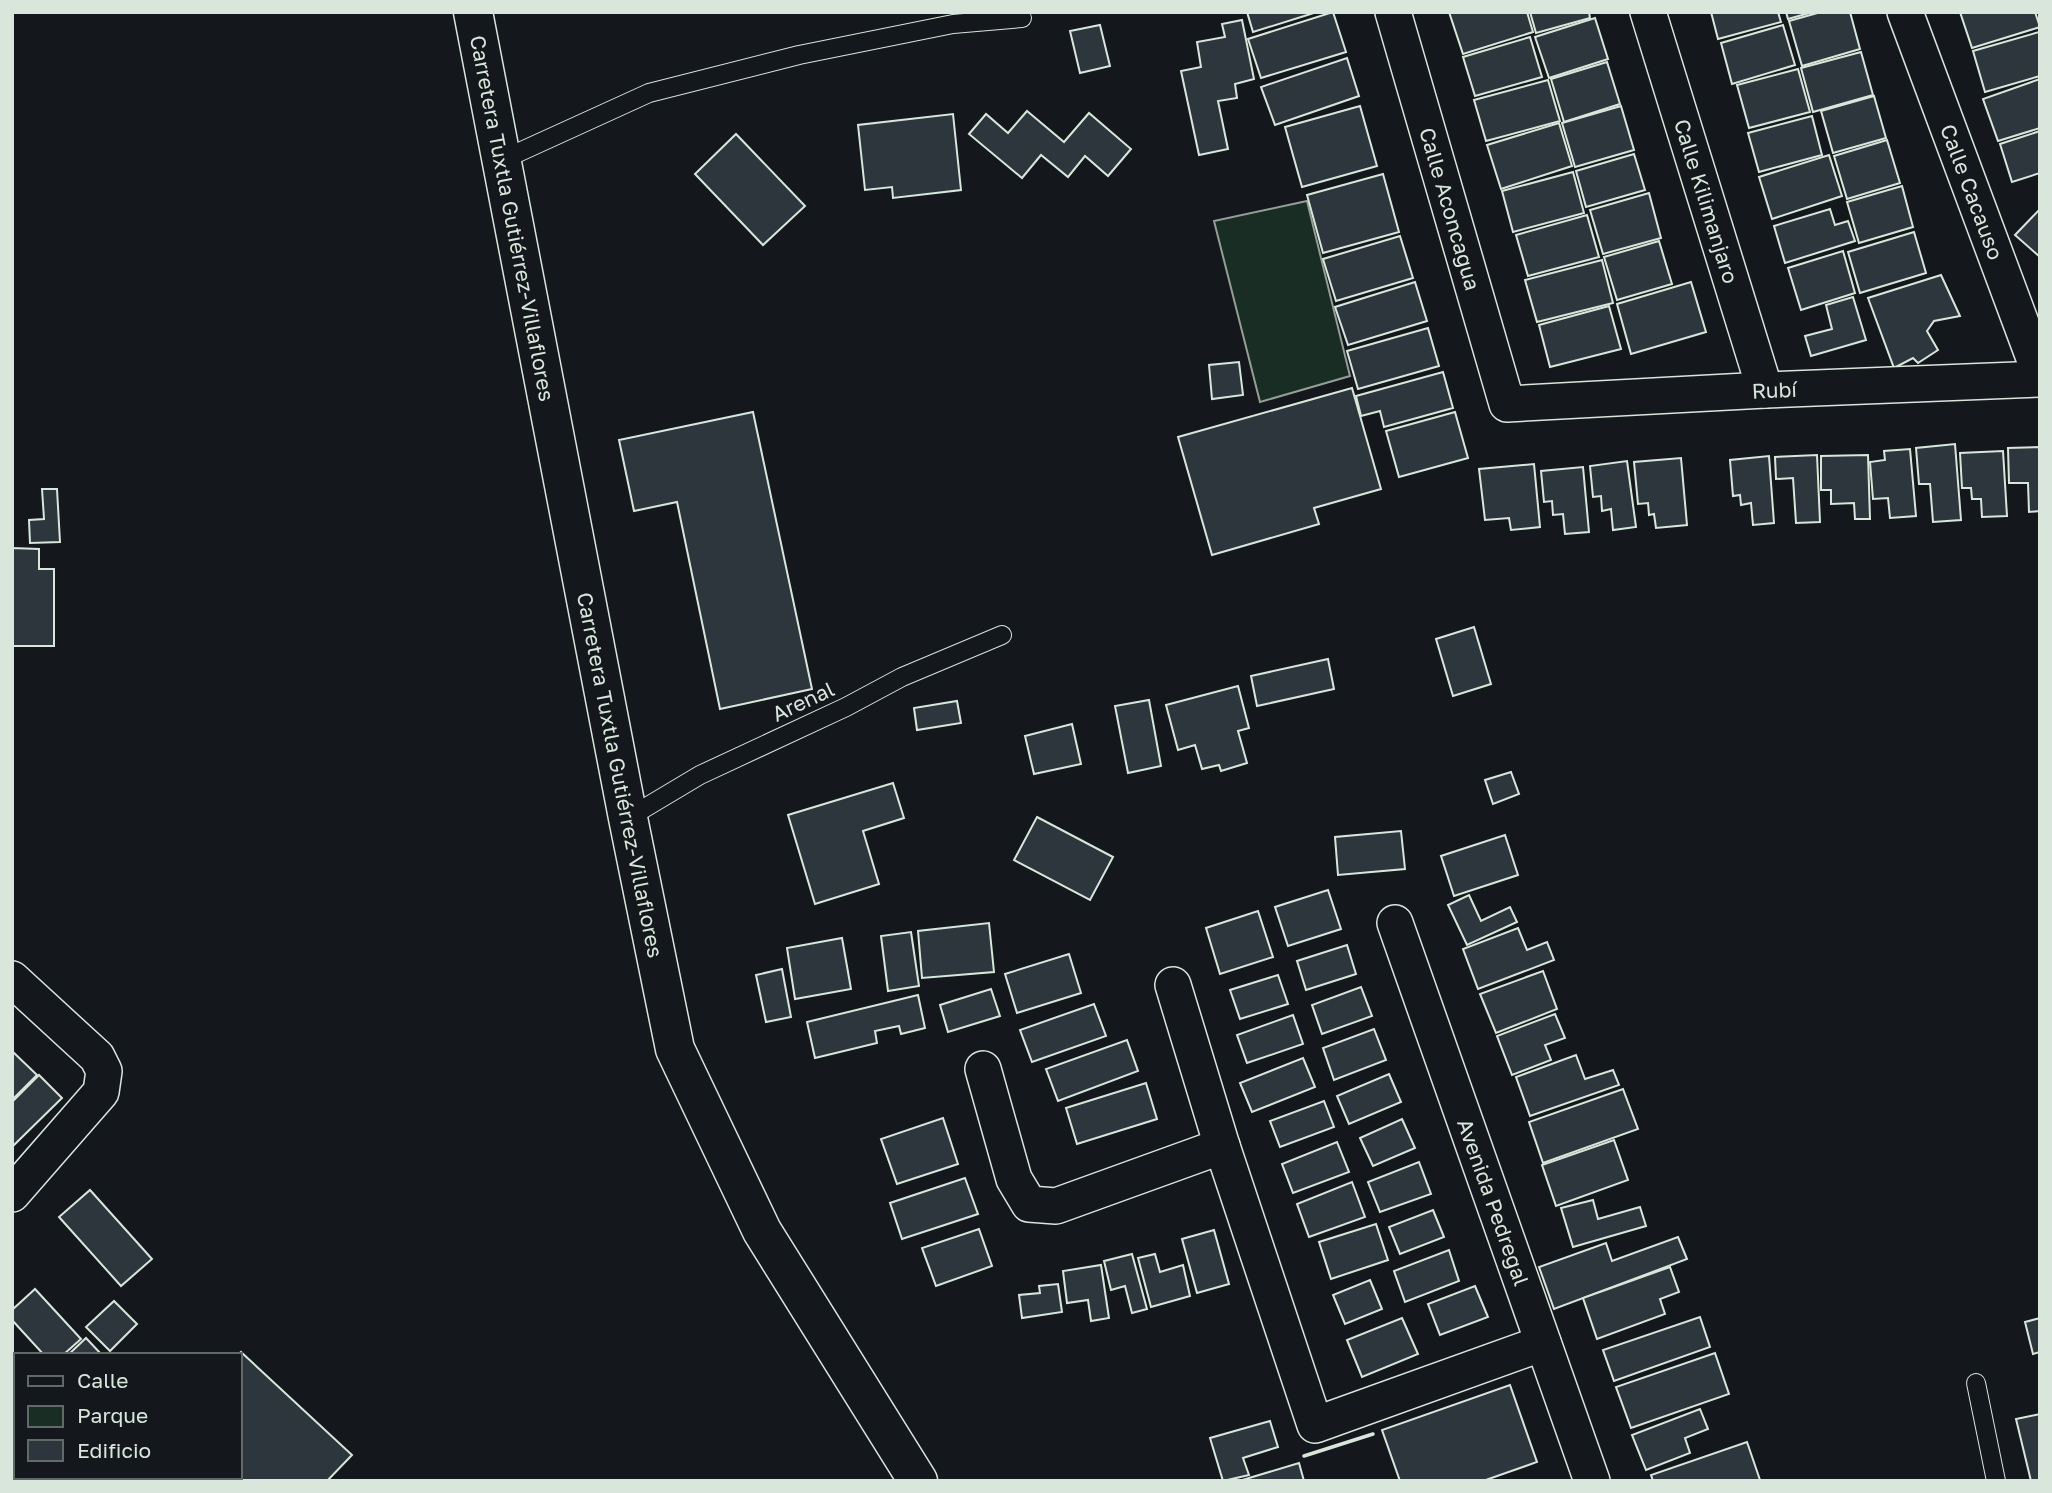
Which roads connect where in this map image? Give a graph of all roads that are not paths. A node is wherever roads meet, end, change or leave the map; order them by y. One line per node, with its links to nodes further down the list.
1 (473, 12): 6 (main road, Carretera Tuxtla Gutiérrez-Villaflores)
2 (1393, 12): 9 (street, Calle Aconcagua)
3 (1648, 12): 8 (street, Calle Kilimanjaro)
4 (1905, 12): 7 (street, Calle Cacauso)
5 (1022, 18): 6 (lane)
6 (502, 160): 11 (main road, Carretera Tuxtla Gutiérrez-Villaflores)
7 (2040, 376): 8 (street, Rubí)
8 (1765, 390): 9 (street, Rubí)
9 (1507, 404)
10 (1002, 635): 11 (lane, Arenal)
11 (628, 818): 20 (main road, Carretera Tuxtla Gutiérrez-Villaflores)
12 (1395, 923): 18 (street, Avenida Pedregal)
13 (12, 979): 17 (street)
14 (1172, 985): 16 (street)
15 (983, 1069): 16 (street)
16 (1222, 1146): 18 (street)
17 (12, 1194)
18 (1544, 1343): 21 (street, Avenida Pedregal)
19 (1976, 1383): 22 (lane)
20 (918, 1481)
21 (1592, 1481)
22 (1996, 1481)

